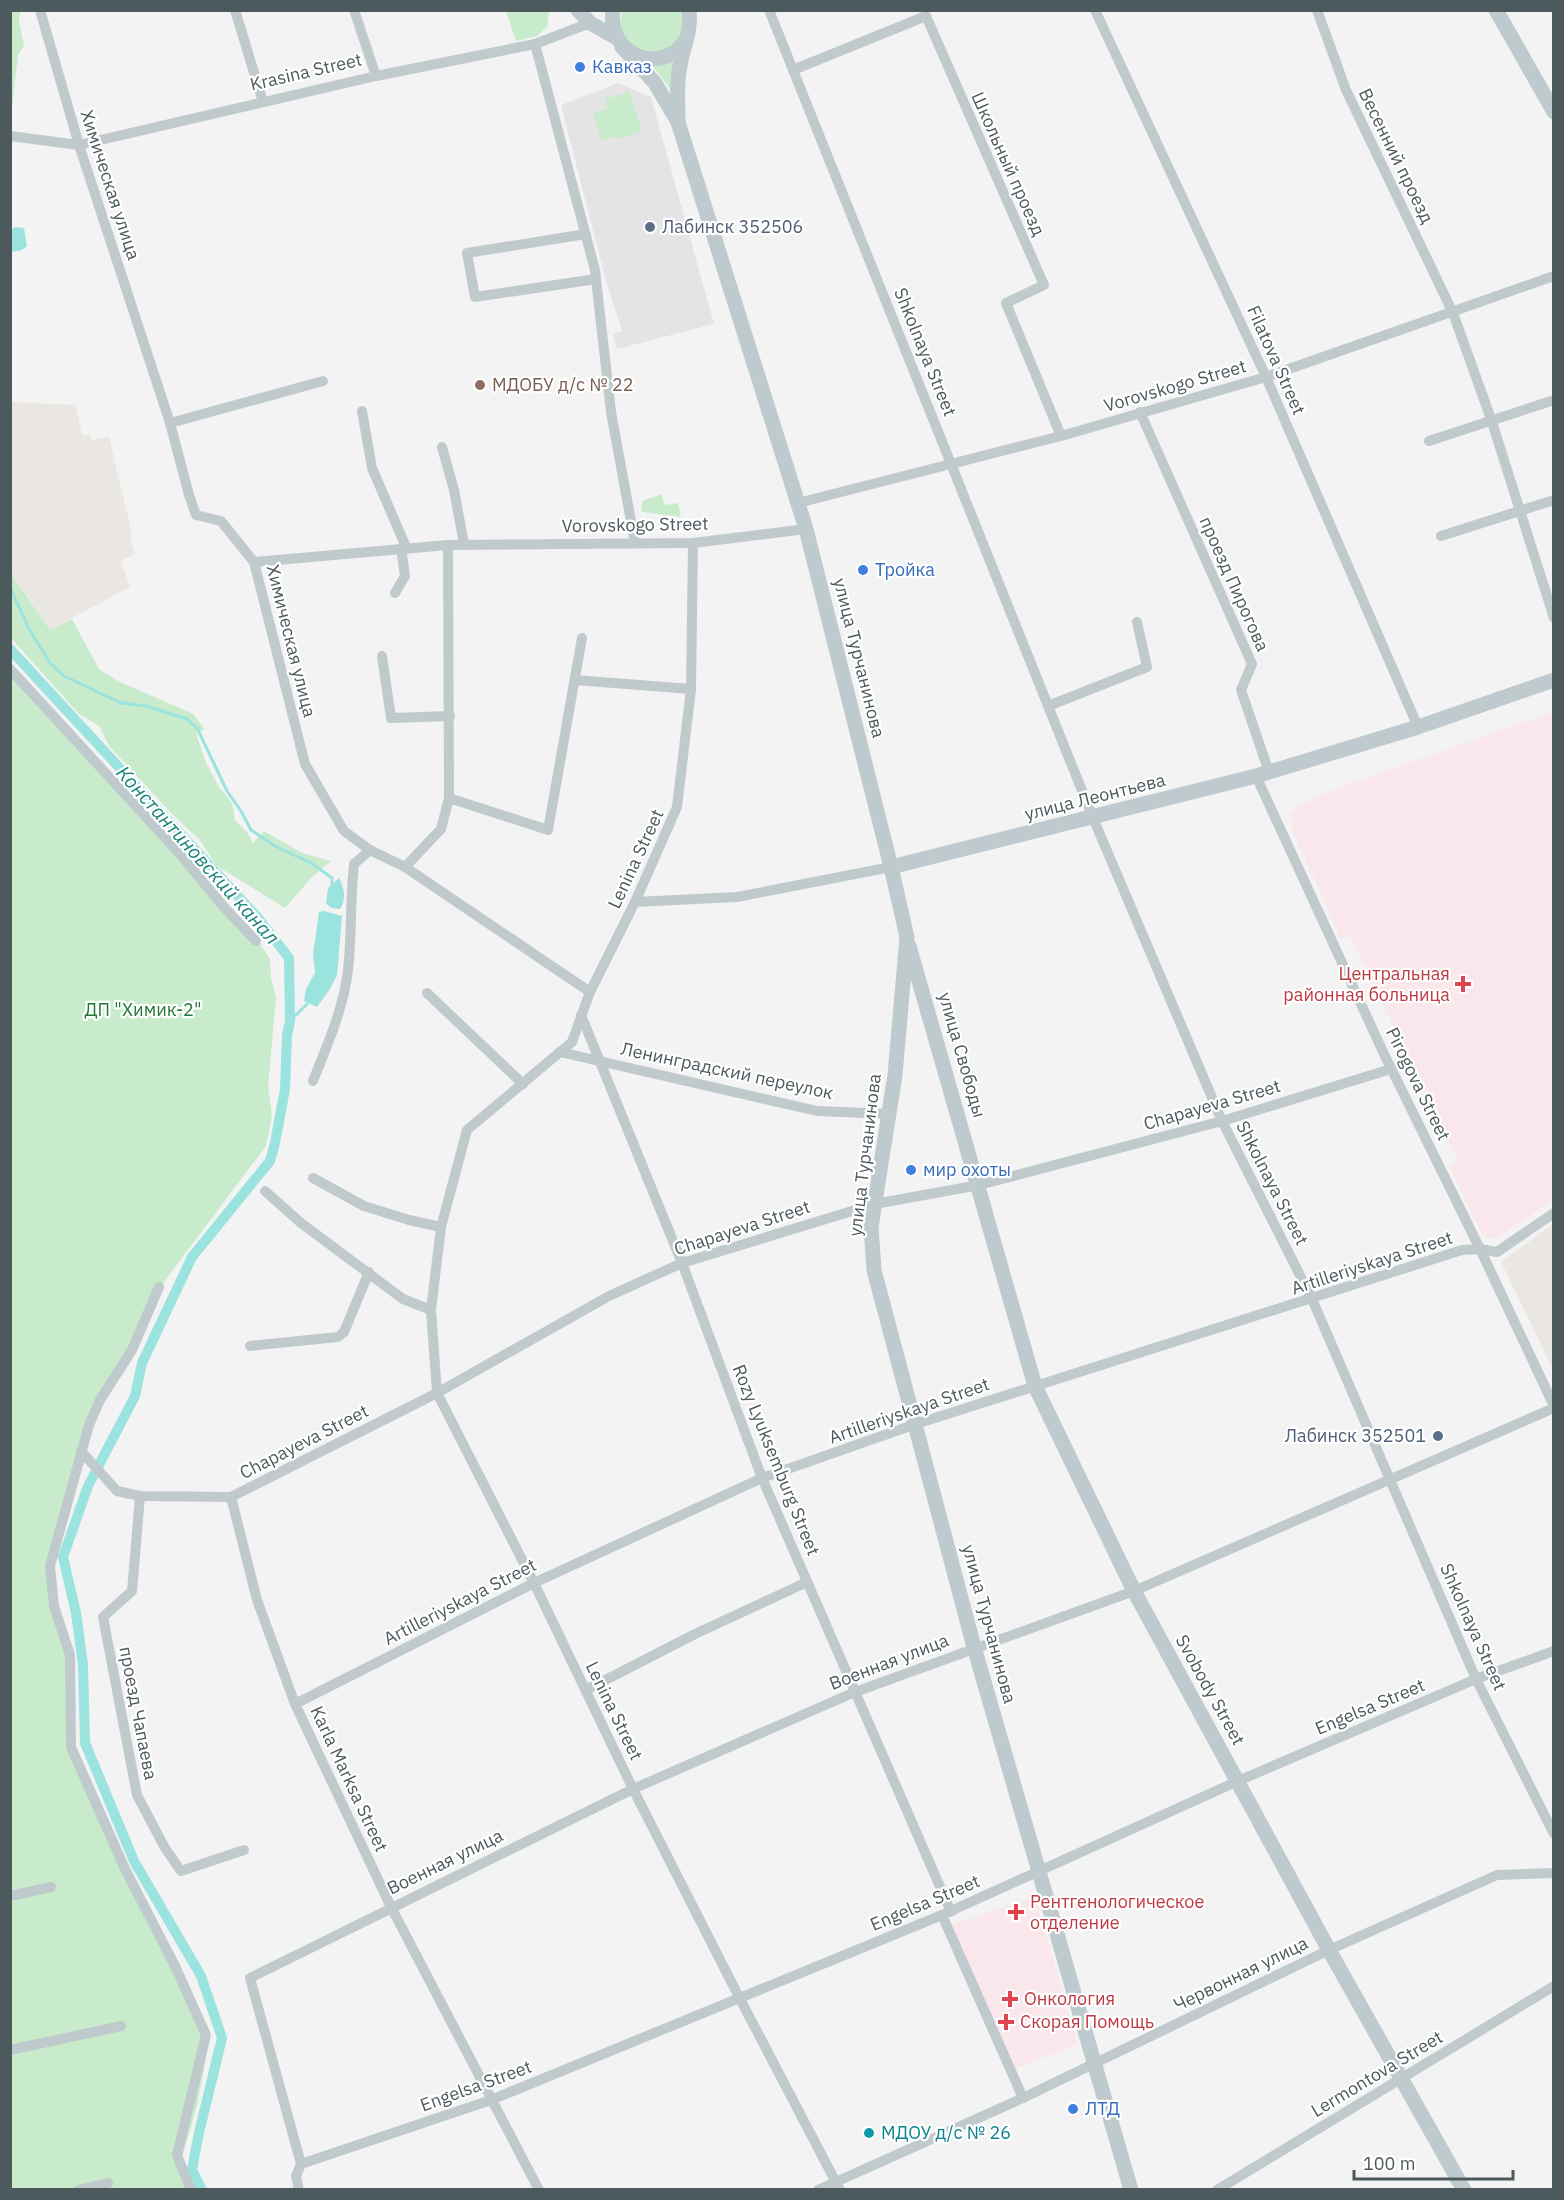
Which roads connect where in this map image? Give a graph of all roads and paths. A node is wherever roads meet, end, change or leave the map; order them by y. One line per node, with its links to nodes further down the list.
1 (40, 10): 22 (street, Химическая улица)
2 (235, 10): 18 (street)
3 (354, 10): 17 (street)
4 (578, 10): 12 (street, улица Турчанинова)
5 (603, 10): 12 (street, Krasina Street)
6 (613, 10): 14 (street)
7 (699, 10): 13 (street)
8 (769, 10): 16 (street, Shkolnaya Street)
9 (1095, 10): 27 (street, Filatova Street)
10 (1317, 10): 26 (street, Весенний проезд)
11 (1496, 10): 19 (street)
12 (590, 23): 14 (street, улица Турчанинова); 15 (street, Krasina Street)
13 (689, 25): 14 (street); 20 (street, улица Турчанинова)
14 (619, 42): 20 (street, улица Турчанинова)
15 (535, 44): 17 (street, Krasina Street); 23 (street)
16 (793, 70): 34 (street, Школьный проезд); 37 (street, Shkolnaya Street)
17 (376, 76): 18 (street, Krasina Street)
18 (263, 102): 22 (street, Krasina Street)
19 (1554, 112)
20 (678, 122): 39 (street, улица Турчанинова)
21 (13, 136): 22 (street, Krasina Street)
22 (79, 145): 33 (street, Химическая улица)
23 (586, 234): 25 (street); 25 (street)
24 (1554, 276): 26 (street, Vorovskogo Street)
25 (596, 279): 43 (street)
26 (1453, 313): 27 (street, Vorovskogo Street); 32 (street, Весенний проезд)
27 (1266, 377): 31 (street, Vorovskogo Street); 61 (street, Filatova Street)
28 (323, 381): 33 (street)
29 (1554, 399): 32 (street)
30 (362, 411): 47 (street)
31 (1140, 412): 34 (street, Vorovskogo Street); 62 (street, проезд Пирогова)
32 (1491, 419): 35 (street); 40 (street, Весенний проезд)
33 (170, 423): 48 (street, Химическая улица)
34 (1061, 436): 37 (street, Vorovskogo Street)
35 (1429, 441)
36 (442, 447): 45 (street)
37 (952, 464): 39 (street, Vorovskogo Street); 59 (street, Shkolnaya Street)
38 (1554, 500): 40 (street)
39 (798, 503): 41 (street, улица Турчанинова)
40 (1521, 512): 42 (street); 49 (street, Весенний проезд)
41 (806, 529): 44 (street, Vorovskogo Street); 67 (street, улица Турчанинова)
42 (1441, 536)
43 (635, 543): 44 (street, Vorovskogo Street); 45 (street, Vorovskogo Street)
44 (693, 543): 58 (street, Lenina Street)
45 (464, 544): 46 (street, Vorovskogo Street)
46 (448, 545): 47 (street, Vorovskogo Street); 60 (street)
47 (404, 547): 48 (street, Vorovskogo Street); 50 (street)
48 (254, 562): 65 (street, Химическая улица)
49 (1549, 585): 51 (street, Весенний проезд)
50 (395, 593)
51 (1554, 618)
52 (1137, 622): 59 (street)
53 (582, 638): 56 (street)
54 (382, 656): 60 (street)
55 (10, 669): 70 (street)
56 (575, 680): 58 (street); 63 (street)
57 (1554, 680): 61 (street, улица Леонтьева)
58 (691, 688): 68 (street, Lenina Street)
59 (1048, 706): 64 (street, Shkolnaya Street)
60 (450, 716): 63 (street)
61 (1418, 727): 62 (street, улица Леонтьева)
62 (1263, 774): 64 (street, улица Леонтьева); 76 (street, Pirogova Street)
63 (449, 798): 66 (street)
64 (1093, 818): 67 (street, улица Леонтьева); 80 (street, Shkolnaya Street)
65 (370, 850): 66 (street); 77 (street)
66 (405, 867): 71 (street)
67 (891, 867): 68 (street, улица Леонтьева); 69 (street, улица Турчанинова)
68 (635, 902): 71 (street, Lenina Street)
69 (907, 937): 79 (street, улица Турчанинова); 82 (street, улица Свободы)
70 (256, 941)
71 (590, 992): 73 (street, Lenina Street)
72 (427, 993): 78 (street)
73 (581, 1015): 74 (street, Lenina Street); 75 (street, Rozy Lyuksemburg Street)
74 (560, 1052): 75 (street, Ленинградский переулок); 78 (street, Lenina Street)
75 (600, 1061): 79 (street, Ленинградский переулок); 88 (street, Rozy Lyuksemburg Street)
76 (1391, 1069): 80 (street, Chapayeva Street); 87 (street, Pirogova Street)
77 (313, 1081)
78 (523, 1084): 86 (street, Lenina Street)
79 (889, 1114): 84 (street, улица Турчанинова)
80 (1222, 1121): 82 (street, Chapayeva Street); 91 (street, Shkolnaya Street)
81 (313, 1178): 86 (street)
82 (979, 1185): 84 (street, Chapayeva Street); 94 (street, Svobody Street)
83 (265, 1191): 89 (street)
84 (875, 1204): 88 (street, Chapayeva Street); 97 (street, улица Турчанинова)
85 (1554, 1213): 87 (street, Artilleriyskaya Street)
86 (441, 1227): 92 (street, Lenina Street)
87 (1480, 1249): 91 (street, Artilleriyskaya Street); 96 (street, Pirogova Street)
88 (682, 1263): 95 (street, Chapayeva Street); 99 (street, Rozy Lyuksemburg Street)
89 (369, 1272): 92 (street); 93 (street)
90 (159, 1287): 98 (street)
91 (1312, 1299): 94 (street, Artilleriyskaya Street); 100 (street, Shkolnaya Street)
92 (431, 1310): 95 (street, Lenina Street)
93 (250, 1346)
94 (1035, 1386): 97 (street, Artilleriyskaya Street); 105 (street, Svobody Street)
95 (437, 1393): 102 (street, Chapayeva Street); 103 (street, Lenina Street)
96 (1554, 1407): 100 (street, Военная улица)
97 (916, 1424): 99 (street, Artilleriyskaya Street); 106 (street, улица Турчанинова)
98 (81, 1451): 101 (street, Chapayeva Street); 135 (street)
99 (762, 1478): 103 (street, Artilleriyskaya Street); 104 (street, Rozy Lyuksemburg Street)
100 (1391, 1478): 105 (street, Военная улица); 108 (street, Shkolnaya Street)
101 (140, 1496): 102 (street, Chapayeva Street); 115 (street, проезд Чапаева)
102 (231, 1497): 111 (street, Karla Marksa Street)
103 (534, 1582): 109 (street, Lenina Street); 111 (street, Artilleriyskaya Street)
104 (807, 1582): 109 (street); 110 (street, Rozy Lyuksemburg Street)
105 (1134, 1591): 106 (street, Военная улица); 112 (street, Svobody Street)
106 (974, 1647): 110 (street, Военная улица); 116 (street, улица Турчанинова)
107 (1554, 1651): 108 (street, Engelsa Street)
108 (1476, 1679): 112 (street, Engelsa Street); 114 (street, Shkolnaya Street)
109 (586, 1690): 113 (street, Lenina Street)
110 (855, 1692): 113 (street, Военная улица); 121 (street, Rozy Lyuksemburg Street)
111 (295, 1704): 120 (street, Karla Marksa Street)
112 (1238, 1781): 116 (street, Engelsa Street); 122 (street, Svobody Street)
113 (633, 1789): 120 (street, Военная улица); 124 (street, Lenina Street)
114 (1554, 1834)
115 (244, 1850)
116 (1040, 1872): 121 (street, Engelsa Street); 127 (street, улица Турчанинова)
117 (1554, 1873): 122 (street, Червонная улица)
118 (51, 1887): 119 (street)
119 (10, 1896)
120 (392, 1907): 130 (street, Karla Marksa Street); 131 (street, Военная улица)
121 (947, 1913): 124 (street, Engelsa Street); 129 (street, Rozy Lyuksemburg Street)
122 (1329, 1950): 127 (street, Червонная улица); 128 (street, Svobody Street)
123 (1554, 1986): 128 (street, Lermontova Street)
124 (739, 1997): 130 (street, Engelsa Street); 133 (street, Lenina Street)
125 (121, 2026): 126 (street)
126 (10, 2050)
127 (1095, 2062): 129 (street, Червонная улица); 139 (street, улица Турчанинова)
128 (1402, 2079): 140 (street, Lermontova Street); 141 (street, Svobody Street)
129 (1023, 2098): 133 (street, Червонная улица)
130 (491, 2100): 131 (street, Engelsa Street); 137 (street, Karla Marksa Street)
131 (301, 2164): 136 (street)
132 (108, 2183): 134 (street)
133 (838, 2185): 138 (street, Червонная улица)
134 (78, 2190)
135 (191, 2190)
136 (299, 2190)
137 (539, 2190)
138 (818, 2190)
139 (1131, 2190)
140 (1217, 2190)
141 (1464, 2190)

